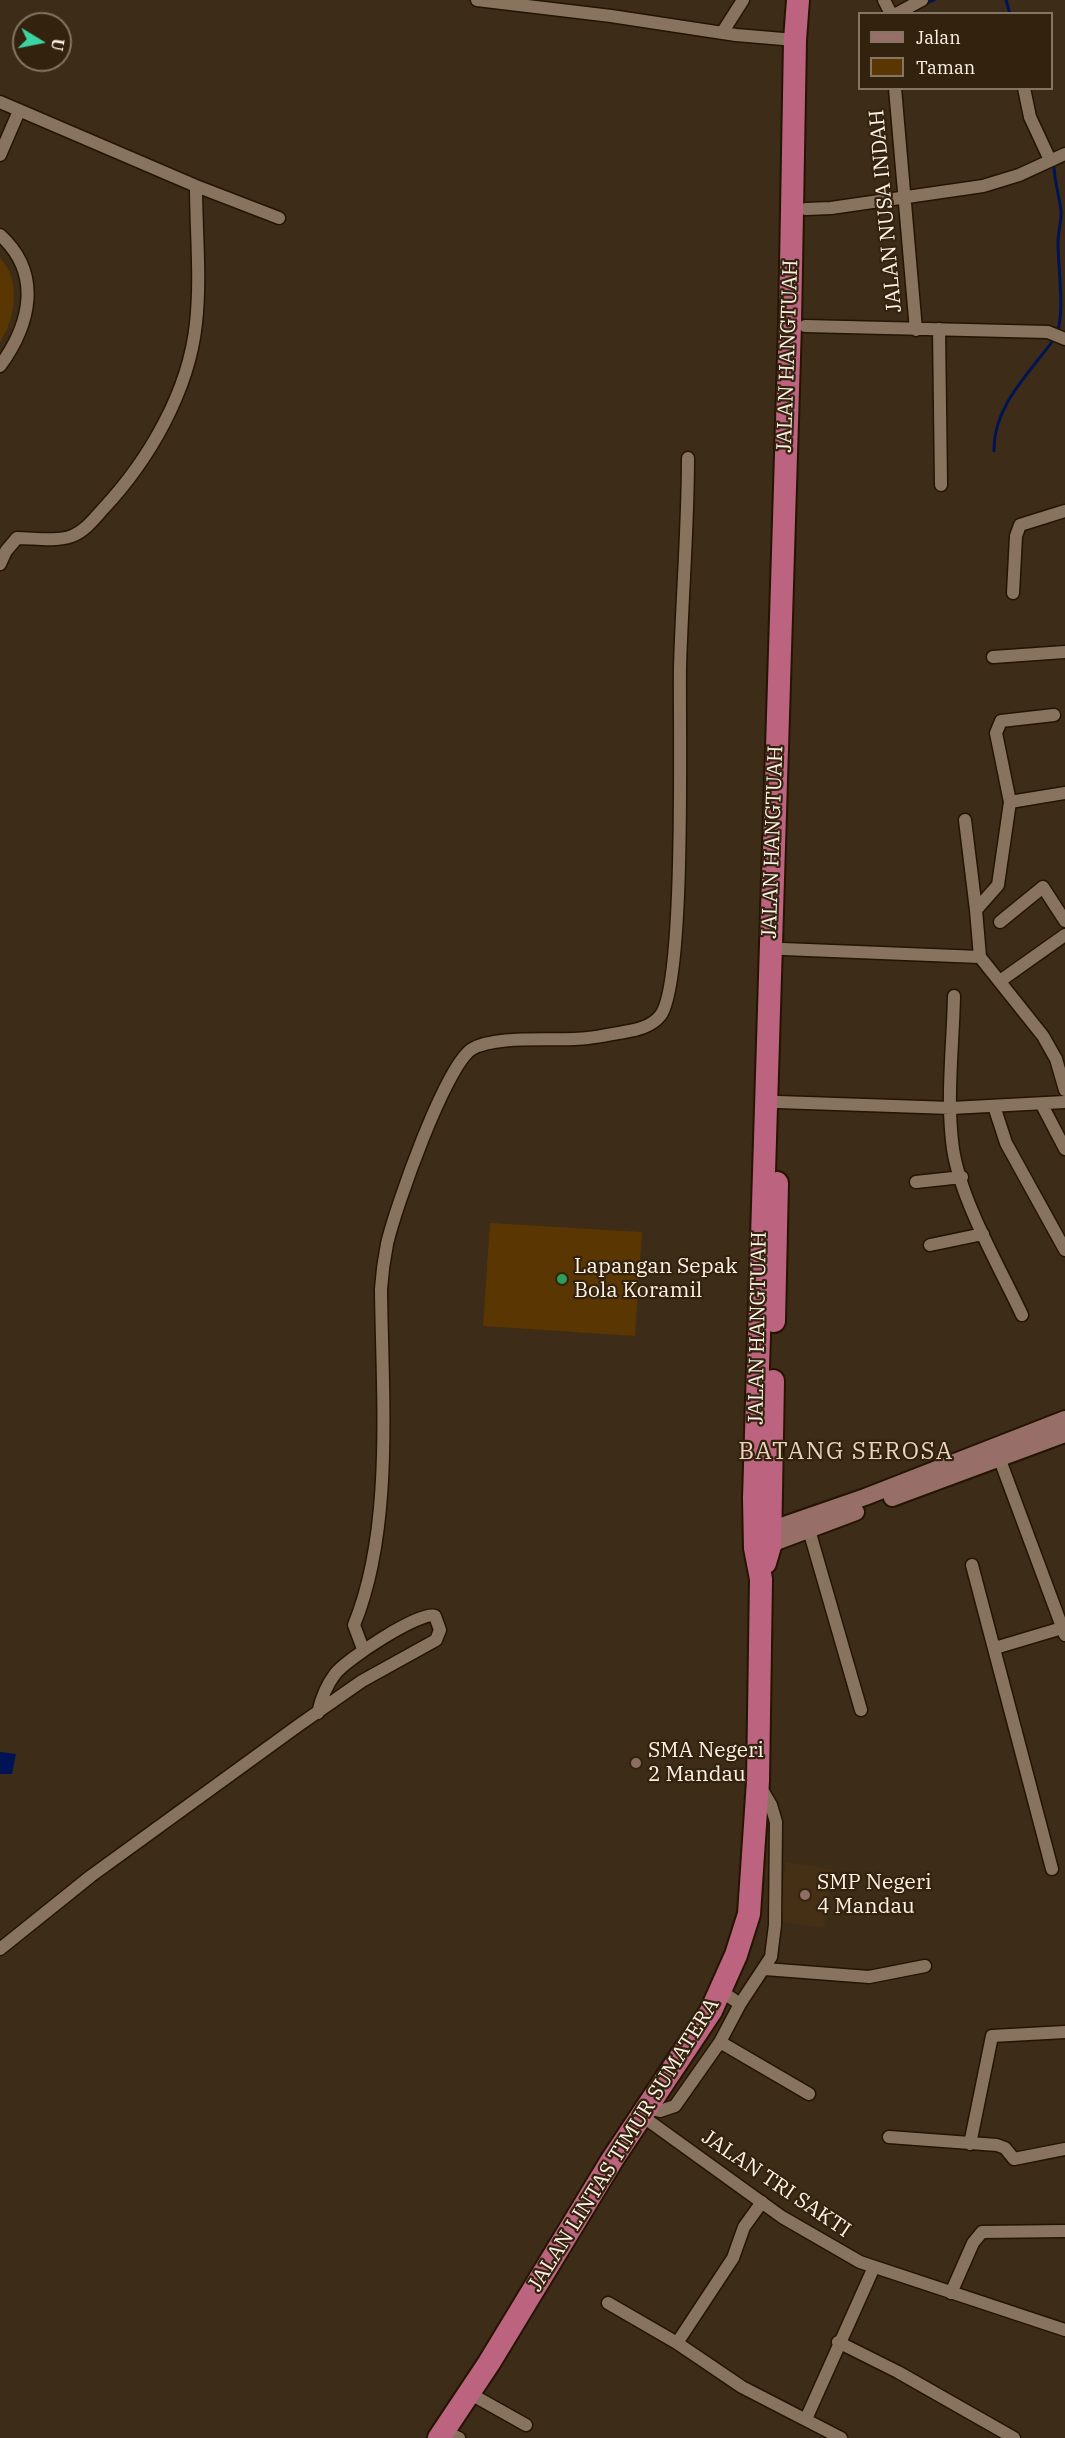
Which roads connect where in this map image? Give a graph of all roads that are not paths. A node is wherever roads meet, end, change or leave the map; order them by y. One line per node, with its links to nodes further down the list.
1 (477, 0): 6 (street)
2 (743, 0): 8 (street)
3 (798, 0): 9 (highway, JALAN HANGTUAH)
4 (812, 0): 19 (highway, JALAN HANGTUAH)
5 (922, 0): 7 (street)
6 (540, 4): 8 (street)
7 (900, 12)
8 (722, 33): 9 (street)
9 (795, 40): 27 (highway, JALAN HANGTUAH)
10 (895, 90): 18 (street, JALAN NUSA INDAH)
11 (1024, 90): 16 (street)
12 (0, 102): 13 (street)
13 (19, 111): 14 (street); 17 (street)
14 (0, 154)
15 (1065, 154): 16 (street)
16 (1050, 160): 18 (street)
17 (196, 186): 20 (street); 31 (street)
18 (904, 197): 19 (street); 24 (street, JALAN NUSA INDAH)
19 (806, 209): 22 (highway, JALAN HANGTUAH)
20 (279, 218)
21 (0, 235): 26 (street)
22 (805, 326): 24 (street); 27 (highway, JALAN HANGTUAH)
23 (939, 329): 24 (street); 25 (street); 29 (street)
24 (916, 330)
25 (1058, 336)
26 (0, 366)
27 (795, 419): 43 (highway, JALAN HANGTUAH); 56 (highway, JALAN HANGTUAH)
28 (688, 458): 71 (street)
29 (941, 485)
30 (1065, 512): 32 (street)
31 (0, 564)
32 (1013, 593)
33 (1065, 652): 34 (street)
34 (993, 657)
35 (1054, 715): 37 (street)
36 (1065, 793): 37 (street)
37 (1010, 802): 39 (street)
38 (965, 820): 39 (street)
39 (976, 910): 44 (street)
40 (1065, 921): 41 (street)
41 (1000, 922)
42 (1065, 935): 45 (street)
43 (783, 950): 44 (street); 48 (highway, JALAN HANGTUAH)
44 (980, 957): 45 (street)
45 (1000, 981): 47 (street)
46 (954, 996): 52 (street)
47 (1065, 1090)
48 (778, 1102): 52 (street); 56 (highway, JALAN HANGTUAH)
49 (1065, 1102): 50 (street)
50 (1042, 1105): 51 (street); 53 (street)
51 (994, 1106): 52 (street); 59 (street)
52 (951, 1108): 54 (street)
53 (1065, 1149)
54 (962, 1177): 55 (street); 57 (street)
55 (916, 1182)
56 (769, 1229): 66 (highway, JALAN HANGTUAH)
57 (983, 1234): 58 (street); 60 (street)
58 (930, 1245)
59 (1065, 1250)
60 (1022, 1315)
61 (1065, 1419): 64 (street)
62 (1065, 1434): 63 (street)
63 (1000, 1460): 64 (street); 69 (street)
64 (949, 1470): 65 (street); 66 (street)
65 (809, 1530): 66 (street); 72 (street)
66 (762, 1540): 68 (highway, JALAN HANGTUAH)
67 (972, 1565): 70 (street)
68 (761, 1579): 74 (highway, JALAN LINTAS TIMUR SUMATERA)
69 (1064, 1632): 70 (street)
70 (994, 1648): 75 (street)
71 (363, 1649): 73 (street); 73 (street)
72 (861, 1710)
73 (318, 1713): 76 (street)
74 (758, 1781): 78 (street); 79 (highway, JALAN LINTAS TIMUR SUMATERA)
75 (1052, 1869)
76 (0, 1949)
77 (925, 1966): 78 (street)
78 (765, 1969): 80 (street)
79 (721, 1991): 80 (street); 84 (highway, JALAN LINTAS TIMUR SUMATERA)
80 (740, 2004): 82 (street)
81 (1065, 2032): 86 (street)
82 (720, 2042): 83 (street); 84 (street)
83 (809, 2094)
84 (645, 2112): 88 (street, JALAN TRI SAKTI); 96 (highway, JALAN LINTAS TIMUR SUMATERA)
85 (889, 2137): 86 (street)
86 (970, 2144): 87 (street)
87 (1065, 2149)
88 (762, 2202): 90 (street, JALAN TRI SAKTI); 95 (street)
89 (1065, 2230): 91 (street)
90 (874, 2267): 91 (street, JALAN TRI SAKTI); 94 (street)
91 (951, 2293): 93 (street, JALAN TRI SAKTI)
92 (608, 2303): 95 (street)
93 (1065, 2330)
94 (838, 2342): 97 (street); 101 (street)
95 (676, 2343): 97 (street)
96 (469, 2393): 98 (street); 99 (highway, JALAN LINTAS TIMUR SUMATERA)
97 (806, 2419): 100 (street)
98 (526, 2425)
99 (447, 2436)
100 (841, 2438)
101 (1014, 2438)

